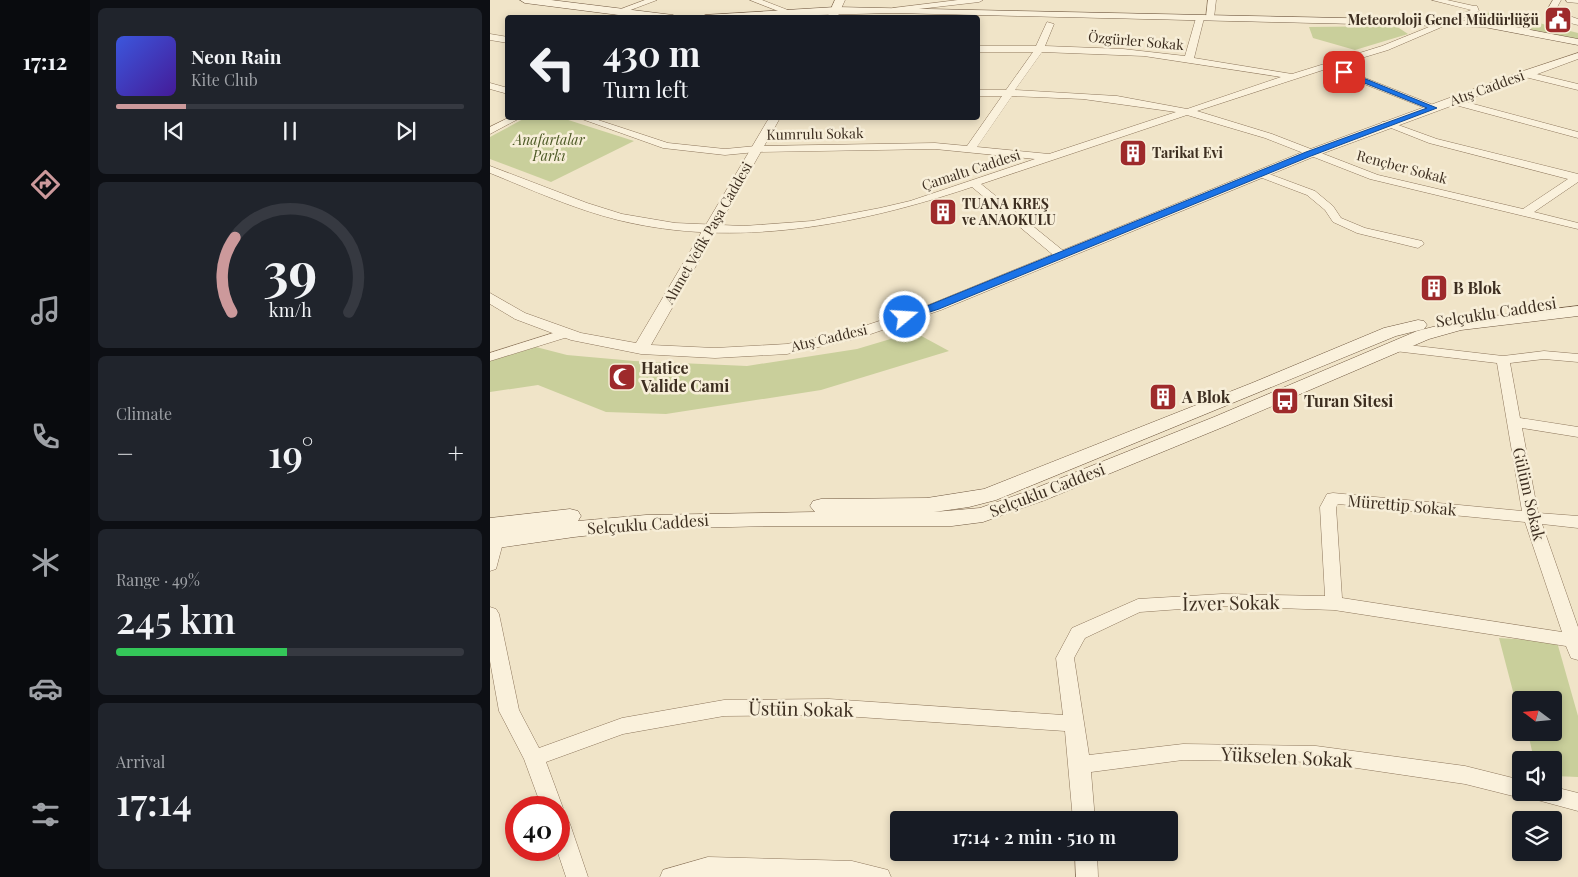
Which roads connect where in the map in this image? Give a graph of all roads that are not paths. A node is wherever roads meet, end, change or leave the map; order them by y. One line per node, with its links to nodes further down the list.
1 (524, 0): 13 (main road)
2 (654, 0): 13 (street)
3 (754, 0): 14 (street)
4 (979, 0): 10 (street)
5 (1212, 0): 17 (street)
6 (1436, 0): 18 (street, Çamaltı Caddesi)
7 (1557, 0): 19 (street)
8 (1570, 0): 9 (street)
9 (1578, 1)
10 (946, 2): 12 (street)
11 (836, 9): 12 (main road); 14 (main road)
12 (894, 10): 17 (main road)
13 (617, 12): 15 (main road)
14 (789, 12): 16 (main road)
15 (645, 15)
16 (746, 15)
17 (1205, 18): 18 (main road); 27 (street)
18 (1450, 22): 23 (main road); 28 (street, Çamaltı Caddesi)
19 (1578, 22)
20 (1050, 24): 25 (street)
21 (490, 37): 22 (street)
22 (505, 40)
23 (1578, 42)
24 (980, 49): 25 (street, Özgürler Sokak)
25 (1039, 49): 27 (street, Özgürler Sokak); 34 (street)
26 (1578, 56): 29 (street, Atış Caddesi)
27 (1189, 59): 30 (street, Özgürler Sokak)
28 (1326, 66): 30 (street, Çamaltı Caddesi); 37 (street)
29 (1524, 74): 32 (street); 36 (street, Atış Caddesi)
30 (1291, 77): 38 (street, Çamaltı Caddesi)
31 (490, 86): 33 (street)
32 (1578, 87)
33 (505, 90)
34 (1007, 92): 35 (street, Rençber Sokak); 38 (street, Rençber Sokak); 46 (street)
35 (980, 93)
36 (1451, 101): 37 (street, Atış Caddesi); 44 (street)
37 (1433, 108): 42 (street, Atış Caddesi)
38 (1187, 112): 47 (street, Rençber Sokak); 48 (street, Çamaltı Caddesi)
39 (511, 120): 43 (street)
40 (590, 120): 45 (street, Kumrulu Sokak)
41 (773, 120): 45 (street, Ahmet Vefik Paşa Caddesi)
42 (1386, 124): 47 (street, Atış Caddesi); 51 (street)
43 (490, 131)
44 (1578, 135)
45 (756, 149): 46 (street, Kumrulu Sokak); 55 (street, Ahmet Vefik Paşa Caddesi)
46 (970, 149): 48 (street, Kumrulu Sokak)
47 (1309, 154): 50 (street, Atış Caddesi); 53 (street, Rençber Sokak)
48 (1052, 158): 52 (street, Çamaltı Caddesi)
49 (490, 169): 55 (street, Çamaltı Caddesi)
50 (1261, 174): 56 (street); 57 (street, Atış Caddesi)
51 (1577, 178): 53 (street)
52 (973, 183): 55 (street, Çamaltı Caddesi); 57 (street)
53 (1526, 212): 54 (street, Rençber Sokak)
54 (1576, 226)
55 (709, 230): 63 (street, Ahmet Vefik Paşa Caddesi)
56 (1418, 244)
57 (1062, 256): 63 (street, Atış Caddesi)
58 (490, 297): 61 (street, Atış Caddesi)
59 (1578, 300): 71 (main road, Selçuklu Caddesi)
60 (1578, 311): 62 (main road, Selçuklu Caddesi)
61 (566, 333): 63 (street, Atış Caddesi); 64 (street)
62 (1391, 347): 66 (street); 71 (main road, Selçuklu Caddesi)
63 (641, 349)
64 (490, 357)
65 (1578, 358): 66 (street)
66 (1503, 360): 67 (street, Gülüm Sokak)
67 (1513, 422): 68 (street); 69 (street, Gülüm Sokak)
68 (1578, 432)
69 (1531, 516): 70 (street, Mürettip Sokak); 73 (street, Mürettip Sokak); 75 (street, Gülüm Sokak)
70 (1578, 522)
71 (492, 535): 72 (street)
72 (490, 565)
73 (1334, 603): 75 (street, İzver Sokak); 76 (street, İzver Sokak)
74 (490, 614): 77 (street)
75 (1576, 645)
76 (1074, 724): 77 (street, Üstün Sokak); 78 (street, İzver Sokak)
77 (534, 758): 80 (street)
78 (1080, 766): 79 (street, Yükselen Sokak); 83 (street, İzver Sokak)
79 (1512, 787)
80 (548, 796)
81 (1562, 798): 82 (street)
82 (1578, 802)
83 (1083, 811)
84 (570, 856): 86 (street)
85 (1086, 861): 89 (street)
86 (577, 877)
87 (671, 877): 88 (street)
88 (880, 877)
89 (1087, 877)

